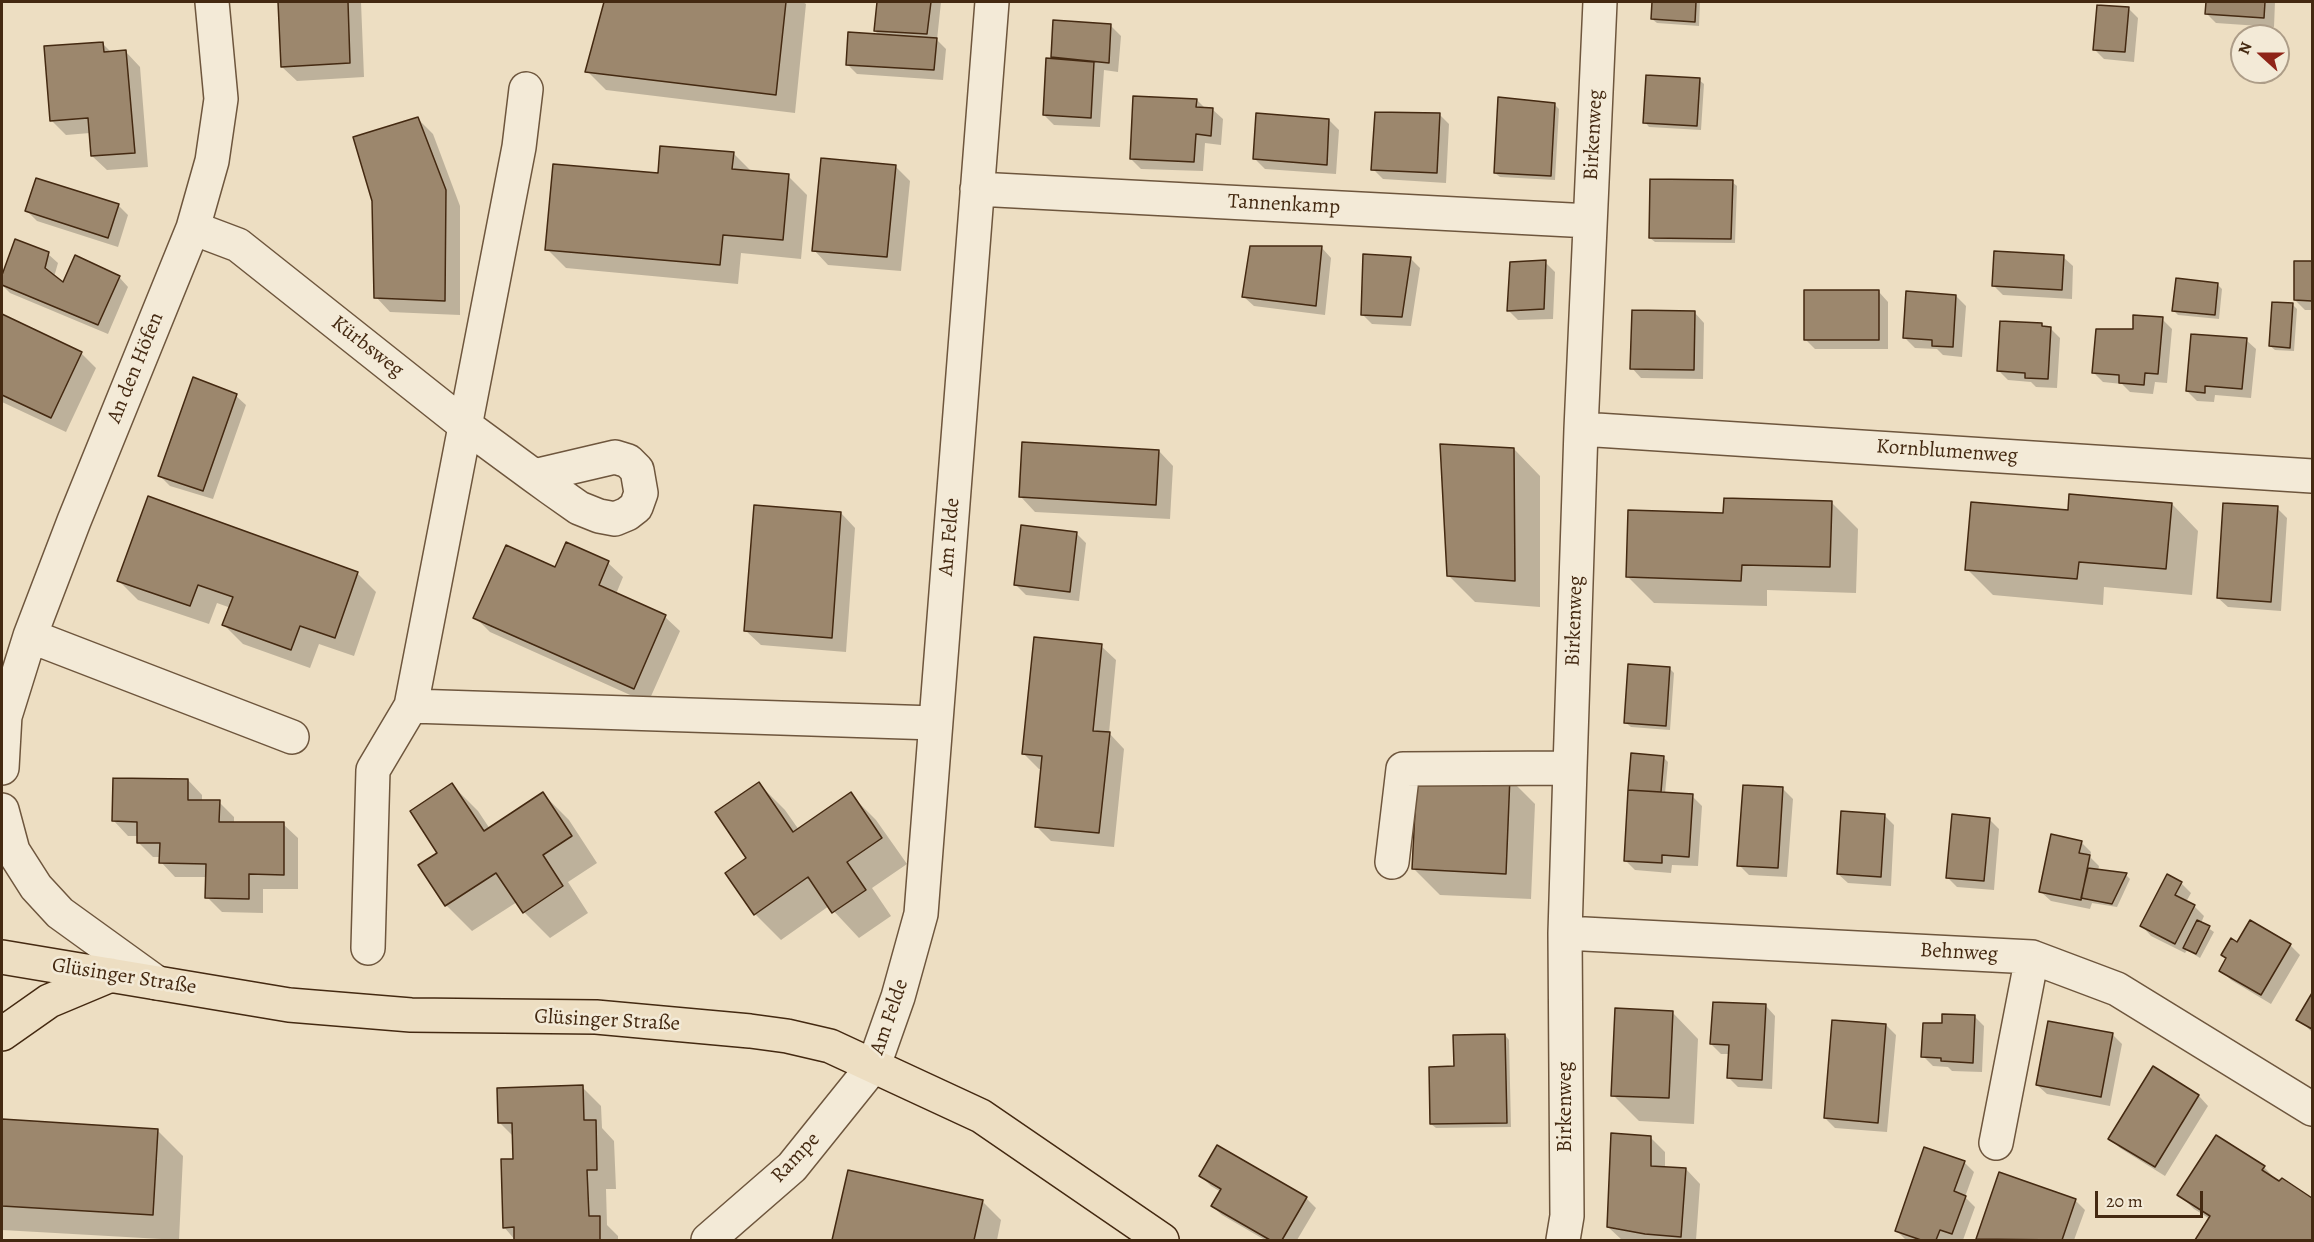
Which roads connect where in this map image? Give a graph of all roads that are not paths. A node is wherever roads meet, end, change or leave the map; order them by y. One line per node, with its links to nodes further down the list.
1 (212, 2): 7 (street, An den Höfen)
2 (992, 2): 5 (street, Am Felde)
3 (1600, 2): 6 (street, Birkenweg)
4 (526, 89): 8 (street)
5 (977, 189): 6 (street, Tannenkamp); 15 (street, Am Felde)
6 (1590, 221): 9 (street, Birkenweg)
7 (194, 228): 8 (street, Kürbsweg); 12 (street, An den Höfen)
8 (466, 426): 10 (street, Kürbsweg); 13 (street)
9 (1581, 429): 11 (street, Kornblumenweg); 18 (street, Birkenweg)
10 (534, 476)
11 (2313, 476)
12 (17, 653): 14 (street, An den Höfen); 16 (street)
13 (411, 706): 15 (street); 22 (street)
14 (3, 720): 17 (street, An den Höfen)
15 (935, 723): 28 (street, Am Felde)
16 (292, 737)
17 (2, 768)
18 (1570, 768): 20 (street); 21 (street, Birkenweg)
19 (2, 810): 26 (street)
20 (1392, 862)
21 (1565, 933): 24 (street, Behnweg); 33 (street, Birkenweg)
22 (368, 948)
23 (2, 957): 25 (main road, Glüsinger Straße)
24 (2032, 957): 29 (street, Behnweg); 30 (street)
25 (111, 975): 26 (main road, Glüsinger Straße); 27 (main road)
26 (157, 983): 28 (main road, Glüsinger Straße)
27 (2, 1034)
28 (874, 1065): 31 (street, Rampe); 32 (main road, Glüsinger Straße)
29 (2313, 1109)
30 (1996, 1143)
31 (708, 1240)
32 (1162, 1240)
33 (1563, 1240)

